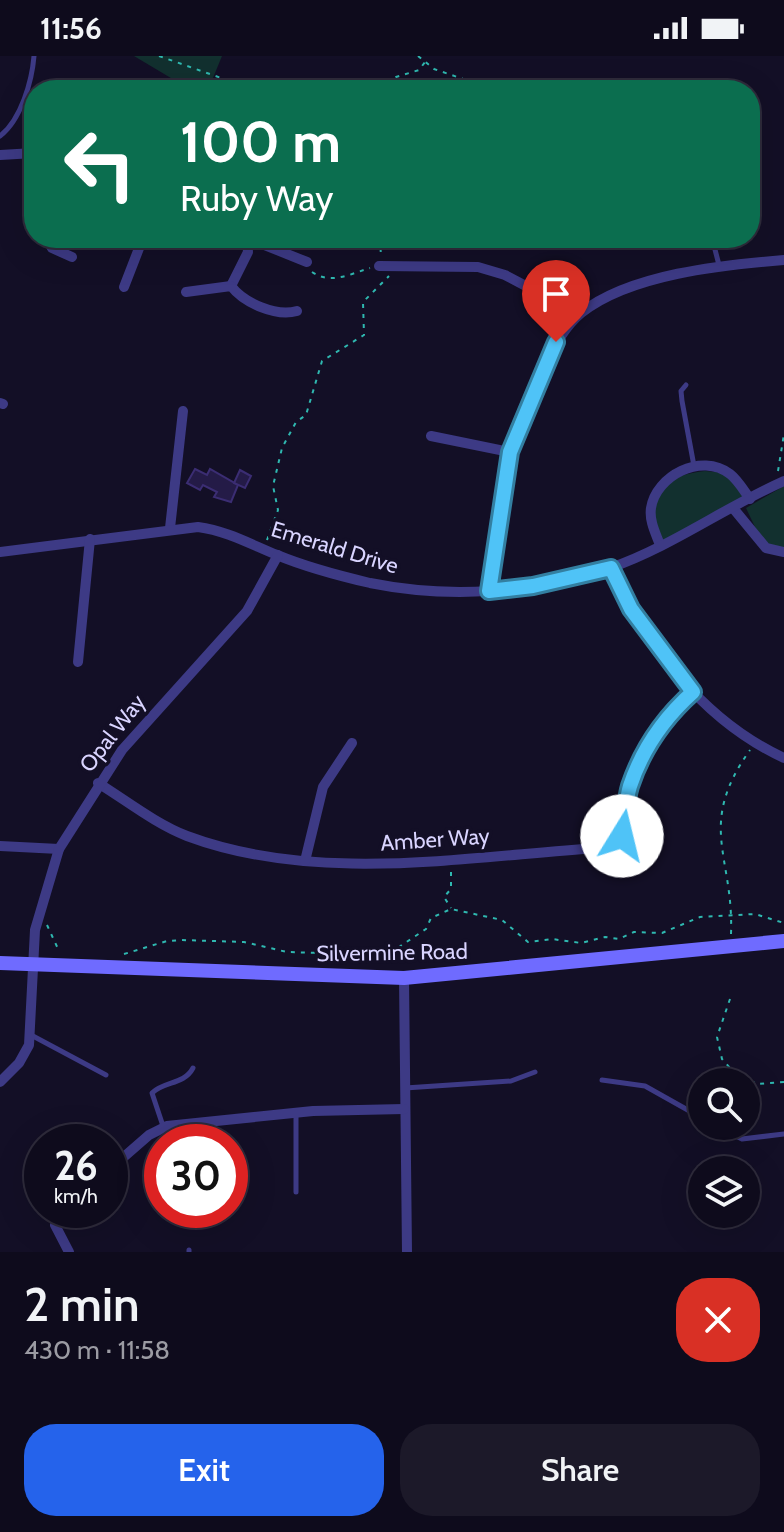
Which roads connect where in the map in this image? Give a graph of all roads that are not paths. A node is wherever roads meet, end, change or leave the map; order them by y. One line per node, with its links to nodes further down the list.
1 (34, 56): 2 (lane)
2 (28, 80)
3 (24, 96): 4 (lane)
4 (0, 136)
5 (24, 154): 6 (street)
6 (0, 155)
7 (52, 248): 12 (street)
8 (139, 248): 18 (street)
9 (248, 248): 17 (street)
10 (272, 248): 14 (street)
11 (714, 248): 16 (lane)
12 (72, 257)
13 (784, 260): 16 (street)
14 (307, 262)
15 (383, 266): 21 (street)
16 (719, 266): 21 (street)
17 (231, 286): 19 (street); 20 (street)
18 (124, 287)
19 (186, 292)
20 (297, 311)
21 (579, 314): 25 (street)
22 (686, 385): 26 (lane)
23 (183, 411): 30 (street)
24 (431, 436): 25 (street)
25 (510, 452): 37 (street)
26 (694, 467): 28 (street); 32 (street)
27 (780, 483): 28 (street, Emerald Drive)
28 (750, 499): 29 (street, Emerald Drive)
29 (733, 508): 32 (street, Emerald Drive); 34 (street)
30 (170, 528): 31 (street, Emerald Drive); 35 (street, Emerald Drive)
31 (90, 539): 33 (street, Emerald Drive); 38 (street)
32 (660, 545): 36 (street, Emerald Drive)
33 (0, 552)
34 (784, 552)
35 (278, 555): 37 (street, Emerald Drive); 42 (street, Opal Way)
36 (611, 568): 37 (street, Emerald Drive); 39 (street)
37 (489, 591)
38 (78, 662)
39 (693, 692): 41 (street); 45 (street, Amber Way)
40 (352, 743): 45 (street)
41 (784, 758)
42 (98, 783): 44 (street, Opal Way); 45 (street, Amber Way)
43 (0, 846): 44 (street)
44 (59, 849): 48 (street, Opal Way)
45 (305, 861)
46 (784, 941): 49 (street, Silvermine Road)
47 (0, 963): 48 (street, Silvermine Road)
48 (32, 965): 49 (street, Silvermine Road); 50 (street, Opal Way)
49 (404, 978): 56 (street)
50 (30, 1035): 53 (lane); 55 (street)
51 (193, 1068): 60 (lane)
52 (535, 1072): 56 (lane)
53 (106, 1075)
54 (602, 1080): 58 (lane)
55 (0, 1082)
56 (404, 1088): 57 (street)
57 (404, 1109): 59 (street); 69 (street)
58 (688, 1110)
59 (296, 1113): 61 (street); 66 (lane)
60 (163, 1124)
61 (192, 1124)
62 (784, 1134): 63 (lane)
63 (760, 1137)
64 (144, 1139): 65 (street)
65 (128, 1153)
66 (296, 1192)
67 (57, 1228): 68 (street)
68 (69, 1252)
69 (407, 1252)

